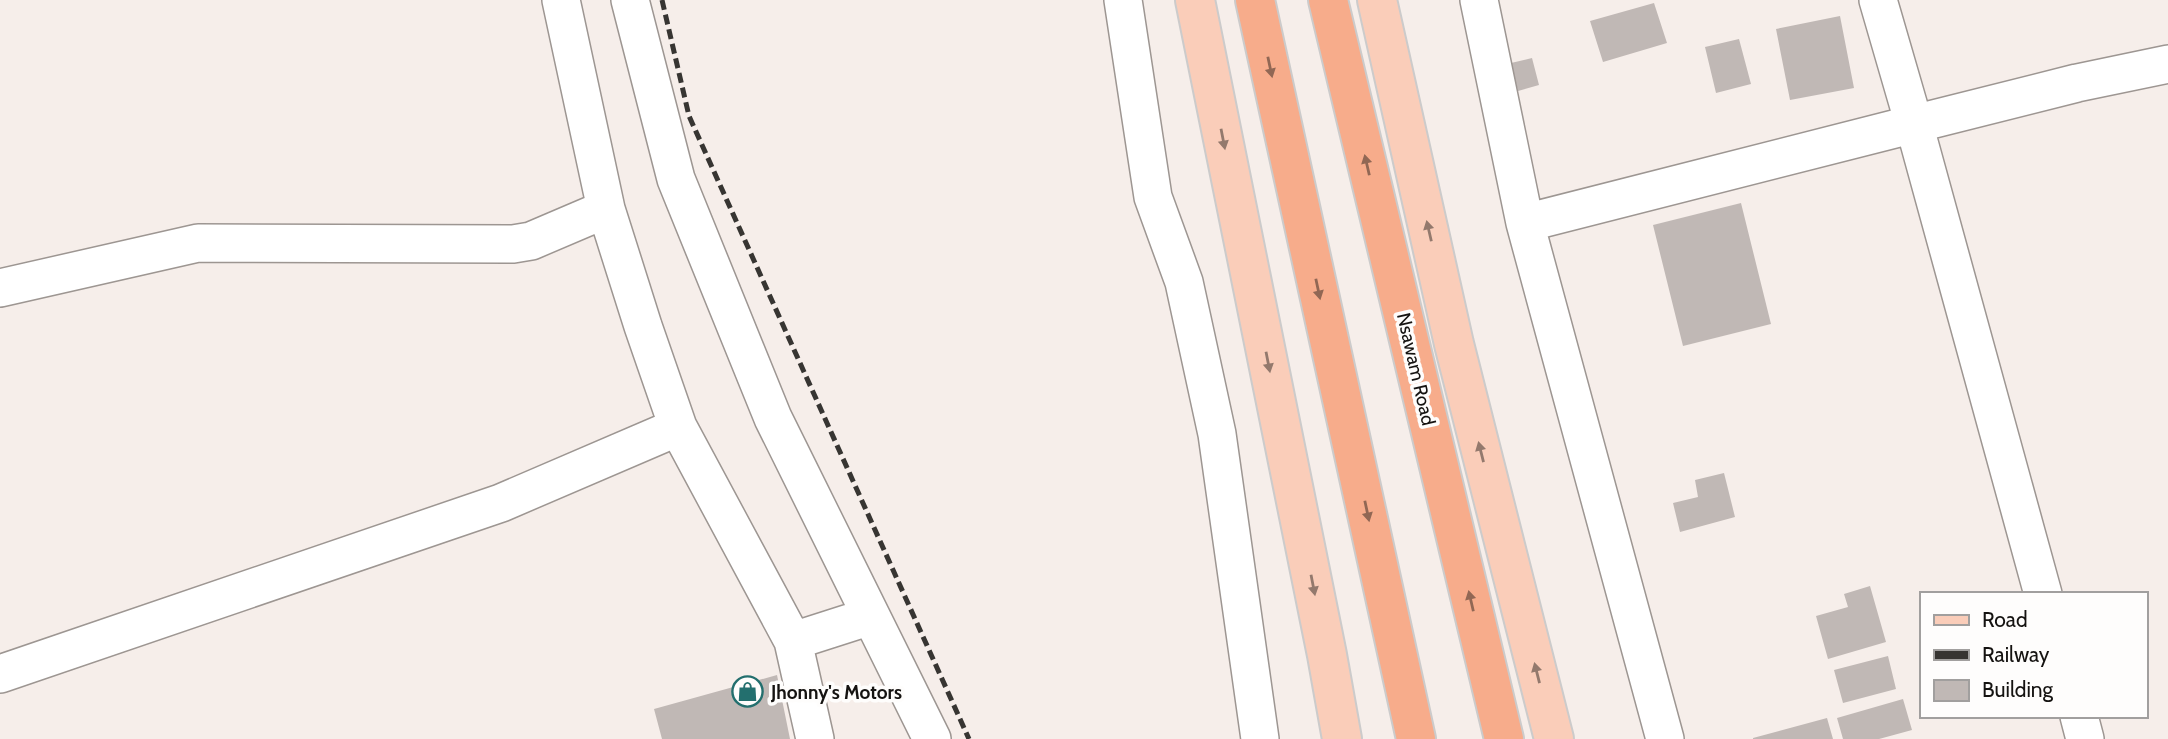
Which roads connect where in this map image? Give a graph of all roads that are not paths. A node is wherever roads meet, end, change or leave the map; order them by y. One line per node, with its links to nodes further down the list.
1 (561, 0): 12 (street)
2 (630, 0): 17 (street)
3 (1123, 0): 23 (street)
4 (1195, 0): 24 (main road, one-way to 24)
5 (1255, 0): 25 (highway, one-way to 25)
6 (1328, 0): 26 (highway, Nsawam Road, one-way to 6)
7 (1377, 0): 27 (main road, one-way to 7)
8 (1479, 0): 13 (street)
9 (1878, 0): 11 (street)
10 (2168, 64): 11 (street)
11 (1914, 124): 13 (street); 16 (street)
12 (606, 209): 14 (street); 15 (street)
13 (1525, 223): 28 (street)
14 (0, 288)
15 (678, 426): 18 (street); 19 (street)
16 (2042, 592)
17 (871, 616): 18 (street); 22 (street)
18 (793, 641): 21 (street)
19 (0, 674)
20 (2079, 718): 29 (street)
21 (815, 739)
22 (932, 739)
23 (1260, 739)
24 (1342, 739)
25 (1416, 739)
26 (1504, 739)
27 (1554, 739)
28 (1665, 739)
29 (2085, 739)

